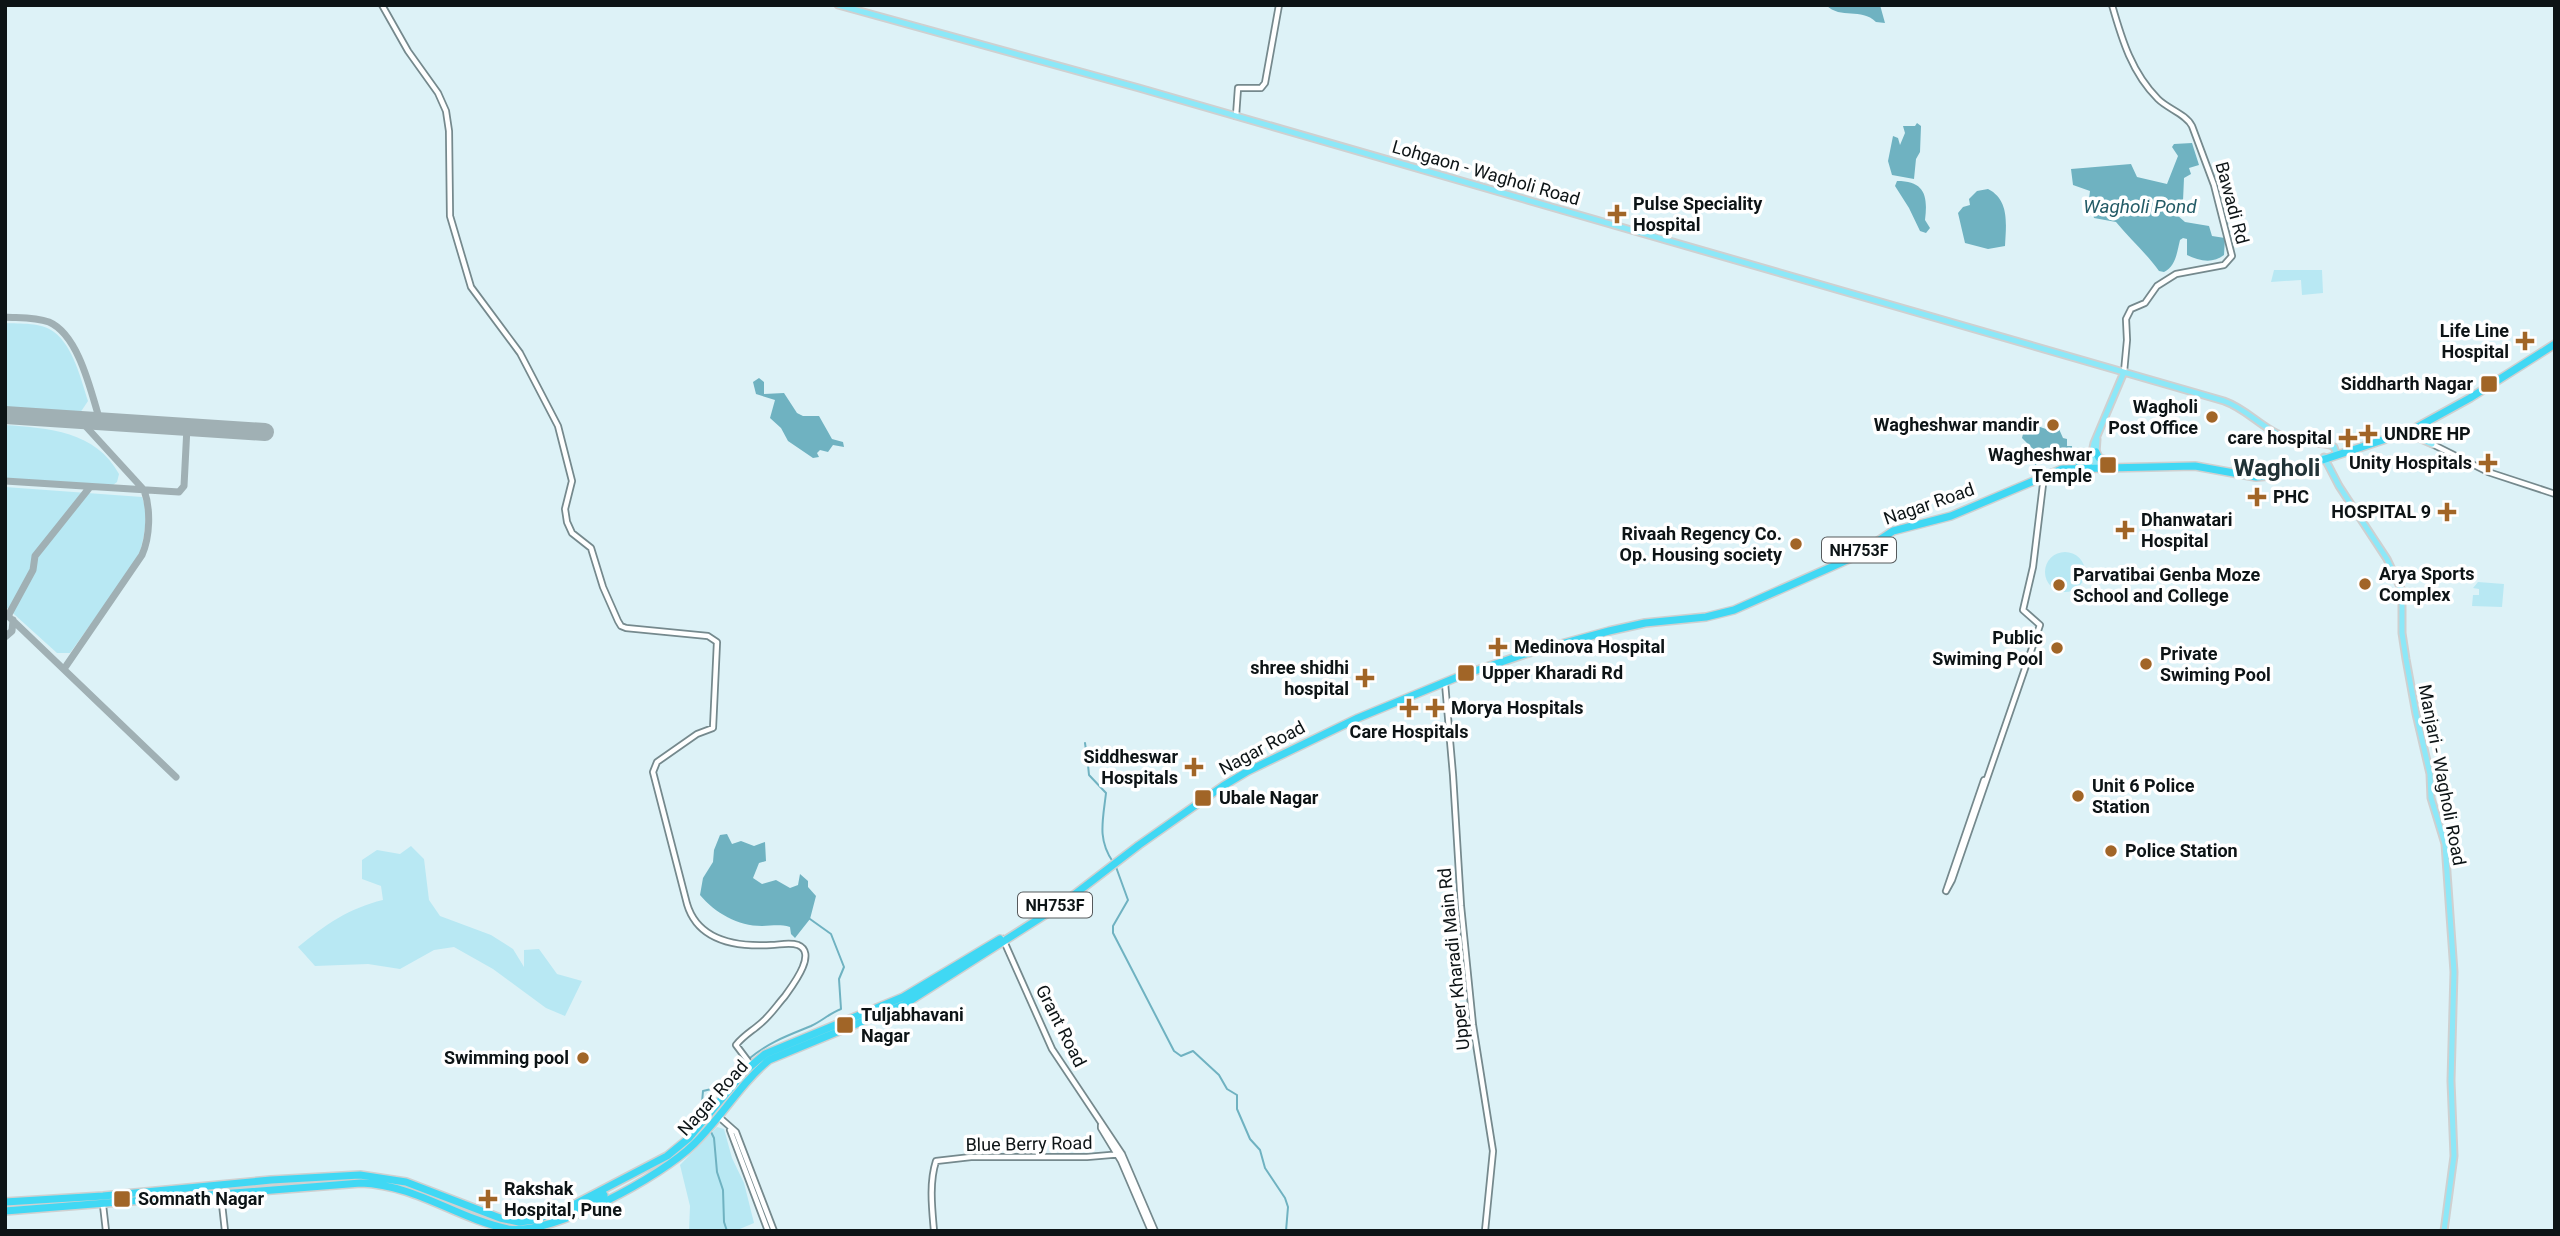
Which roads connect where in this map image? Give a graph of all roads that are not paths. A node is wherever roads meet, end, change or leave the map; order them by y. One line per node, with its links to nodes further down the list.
1 (382, 5): 27 (street)
2 (838, 5): 5 (main road, Lohgaon - Wagholi Road)
3 (1279, 5): 5 (street)
4 (2112, 5): 7 (street, Bawadi Rd)
5 (1236, 116): 7 (main road, Lohgaon - Wagholi Road)
6 (2555, 343): 8 (highway, Nagar Road / NH753F)
7 (2124, 372): 14 (main road); 15 (main road, Lohgaon - Wagholi Road)
8 (2500, 377): 9 (highway, Nagar Road / NH753F); 10 (highway, Nagar Road / NH753F)
9 (2420, 425): 10 (highway, Nagar Road / NH753F); 12 (highway)
10 (2408, 430): 11 (highway, Nagar Road / NH753F); 12 (main road); 15 (highway, Nagar Road / NH753F)
11 (2398, 436): 12 (highway); 15 (highway, Nagar Road / NH753F)
12 (2418, 437): 13 (main road)
13 (2432, 444): 21 (street)
14 (2094, 452): 16 (highway); 18 (highway); 19 (main road)
15 (2337, 454): 17 (highway, Nagar Road / NH753F)
16 (2111, 462): 17 (highway, Nagar Road / NH753F); 19 (highway, Nagar Road / NH753F)
17 (2327, 462): 19 (highway, Nagar Road / NH753F); 46 (main road, Manjari - Wagholi Road)
18 (2079, 463): 19 (highway, Nagar Road / NH753F); 23 (highway, Nagar Road / NH753F)
19 (2092, 464): 20 (highway, Nagar Road / NH753F)
20 (2045, 475): 22 (highway, Nagar Road / NH753F); 24 (street)
21 (2555, 494)
22 (1445, 683): 23 (highway, Nagar Road / NH753F); 45 (street, Upper Kharadi Main Rd)
23 (1338, 726): 25 (highway, Nagar Road / NH753F); 25 (highway, Nagar Road / NH753F)
24 (1994, 756): 24 (street)
25 (1004, 940): 26 (highway, Nagar Road / NH753F); 30 (street, Grant Road)
26 (903, 999): 27 (highway, Nagar Road / NH753F); 28 (highway, Nagar Road / NH753F); 28 (highway)
27 (751, 1065): 28 (highway, Nagar Road / NH753F)
28 (717, 1112): 29 (highway); 42 (street)
29 (707, 1125): 31 (highway, Nagar Road); 39 (highway, Nagar Road)
30 (1120, 1155): 43 (street, Blue Berry Road); 44 (street, Grant Road)
31 (372, 1176): 32 (highway, Nagar Road); 39 (highway)
32 (317, 1181): 33 (highway, Nagar Road); 34 (highway, Nagar Road); 39 (highway, Nagar Road)
33 (205, 1186): 35 (highway); 36 (highway, Nagar Road)
34 (221, 1195): 35 (highway, Nagar Road); 41 (street)
35 (205, 1196): 37 (highway, Nagar Road)
36 (5, 1202)
37 (102, 1205): 38 (highway, Nagar Road); 40 (street)
38 (5, 1211)
39 (525, 1229)
40 (104, 1231)
41 (225, 1231)
42 (771, 1231)
43 (934, 1231)
44 (1153, 1231)
45 (1485, 1231)
46 (2444, 1231)

